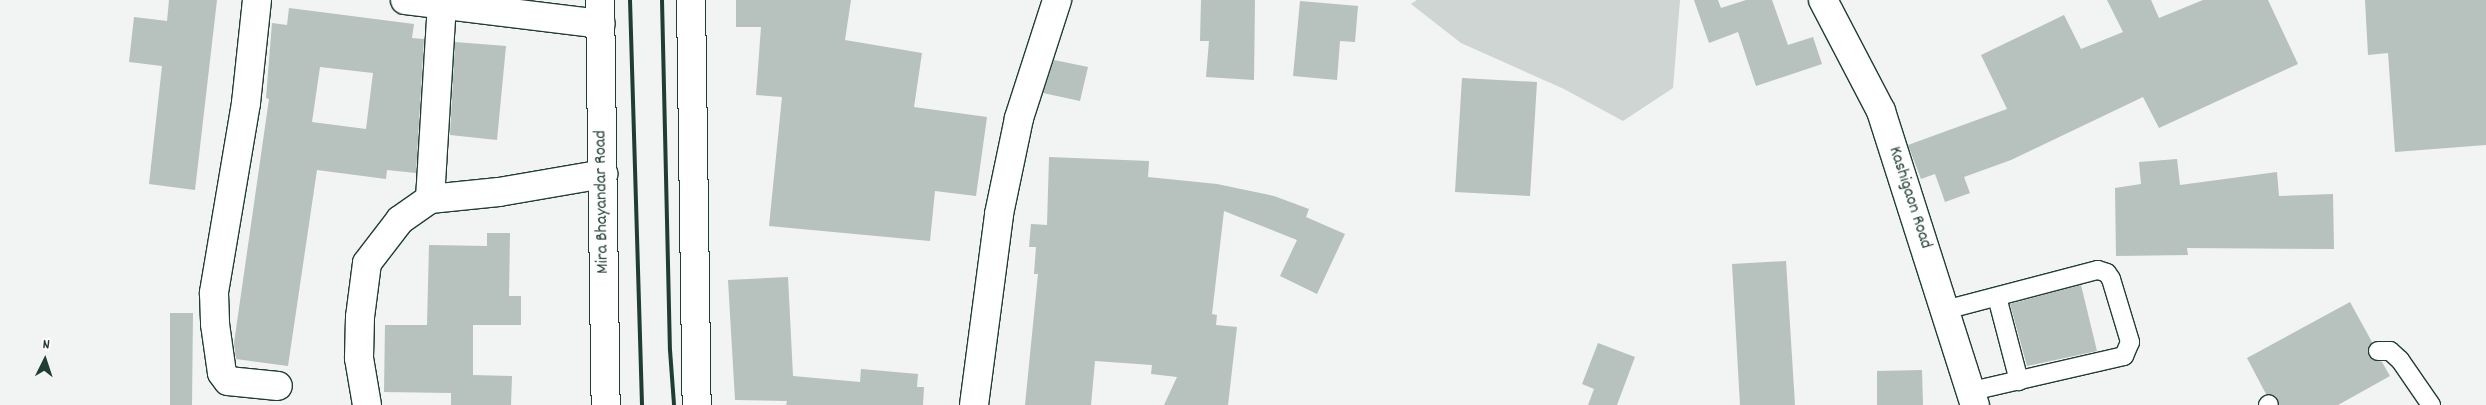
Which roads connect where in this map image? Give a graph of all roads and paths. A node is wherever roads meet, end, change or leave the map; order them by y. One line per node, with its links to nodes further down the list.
1 (257, 0): 14 (street)
2 (405, 0): 6 (street)
3 (691, 0): 18 (street)
4 (1057, 0): 19 (street)
5 (1823, 0): 11 (street, Kashigaon Road)
6 (442, 5): 7 (street); 9 (street)
7 (600, 12): 8 (street, Mira Bhayandar Road)
8 (603, 174): 9 (street); 17 (street, Mira Bhayandar Road)
9 (430, 199): 16 (street)
10 (1997, 297): 11 (lane); 13 (lane); 13 (lane)
11 (1946, 310): 15 (street, Kashigaon Road)
12 (2378, 351): 20 (lane)
13 (2019, 381): 15 (lane)
14 (278, 386)
15 (1973, 398)
16 (367, 405)
17 (606, 405)
18 (697, 405)
19 (974, 405)
20 (2431, 405)

